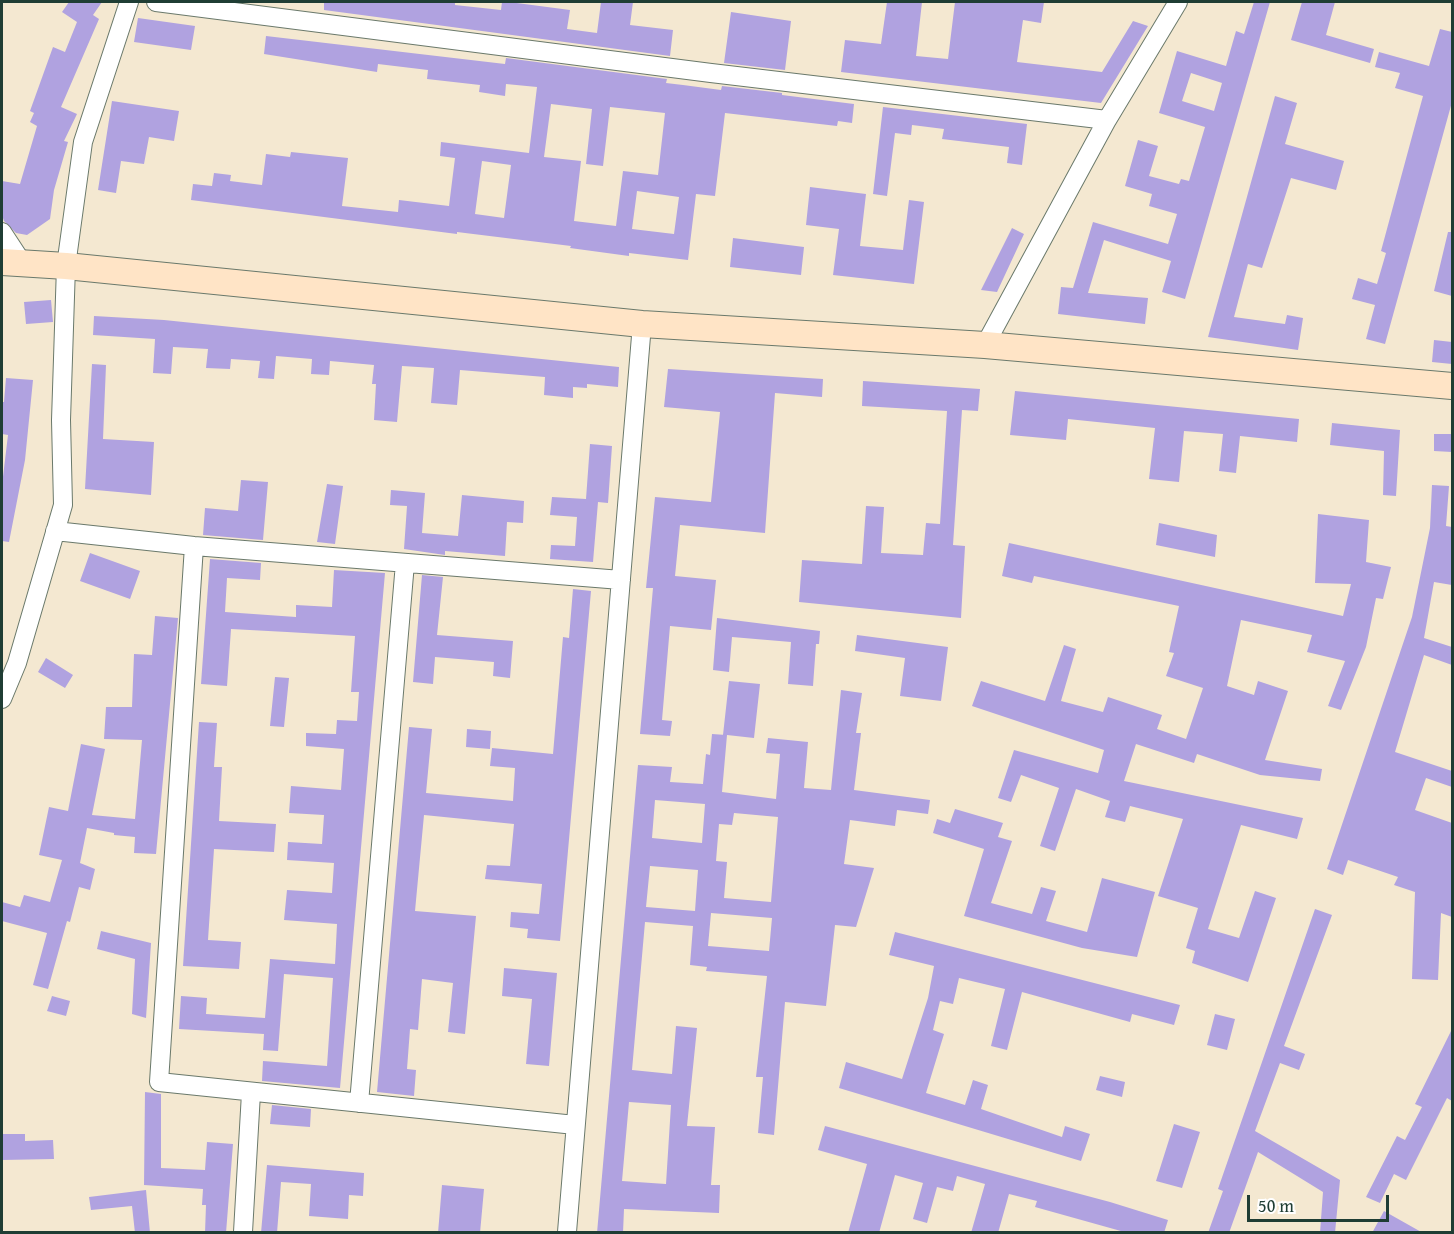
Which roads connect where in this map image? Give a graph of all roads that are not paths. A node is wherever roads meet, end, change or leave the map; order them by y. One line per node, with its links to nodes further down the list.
1 (129, 2): 7 (street)
2 (156, 2): 4 (street)
3 (1178, 2): 4 (street)
4 (1107, 120): 9 (street)
5 (2, 232): 6 (street)
6 (12, 263): 7 (street)
7 (66, 266): 8 (street); 11 (street)
8 (642, 324): 9 (street); 14 (street)
9 (985, 345): 10 (street)
10 (1452, 386)
11 (56, 531): 12 (street); 15 (street)
12 (194, 546): 13 (street); 16 (street)
13 (405, 563): 14 (street); 17 (street)
14 (621, 580): 18 (street)
15 (2, 699)
16 (251, 1093): 17 (street); 19 (street)
17 (359, 1103): 18 (street)
18 (574, 1125): 20 (street)
19 (243, 1233)
20 (567, 1233)

